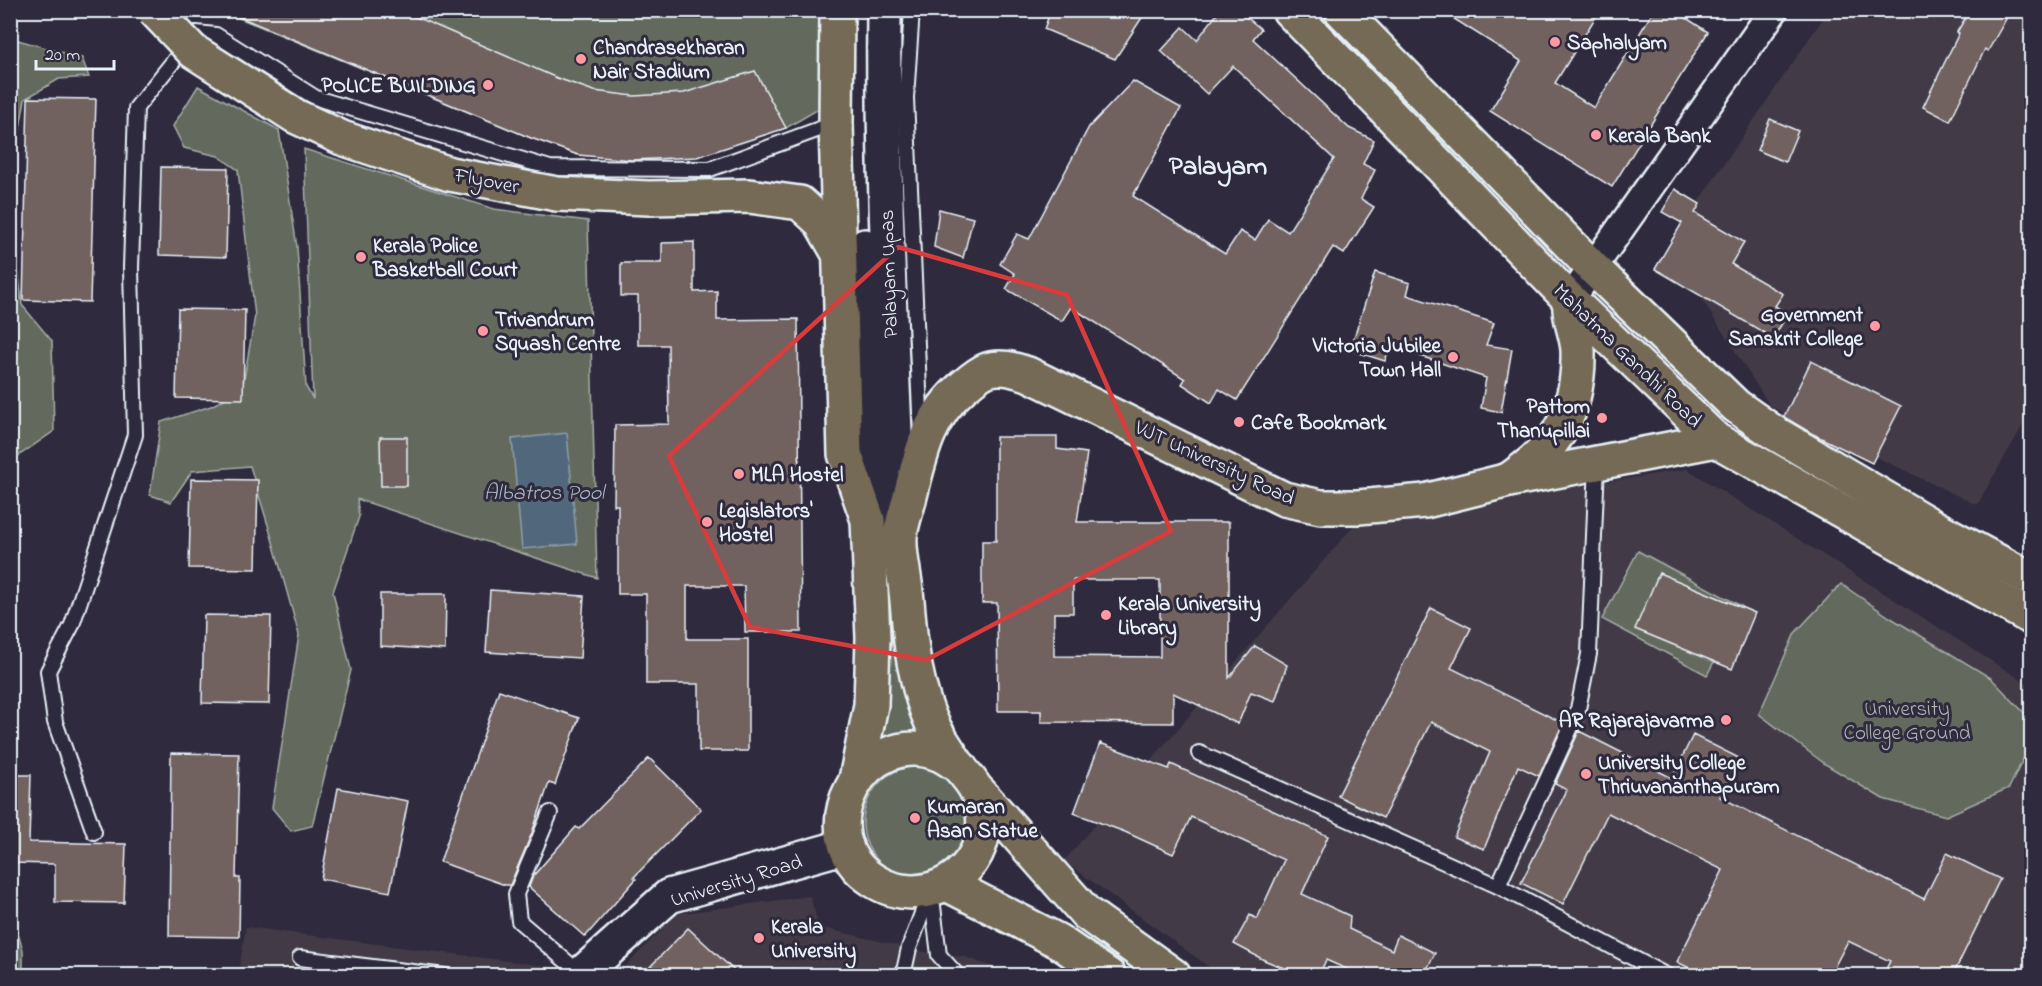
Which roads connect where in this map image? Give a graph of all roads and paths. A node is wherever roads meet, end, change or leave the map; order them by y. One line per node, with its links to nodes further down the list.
1 (154, 10): 10 (main road, Flyover, bridge)
2 (837, 10): 9 (main road)
3 (864, 10): 17 (main road, Palayam Upas)
4 (884, 10): 18 (main road, Palayam Upas)
5 (912, 10): 14 (lane)
6 (1289, 10): 12 (main road, Mahatma Gandhi Road)
7 (1341, 10): 11 (main road, Mahatma Gandhi Road)
8 (1774, 10): 11 (street)
9 (836, 123): 10 (main road); 25 (lane)
10 (839, 254): 17 (main road)
11 (1593, 268): 12 (street); 19 (main road, Mahatma Gandhi Road)
12 (1570, 300): 13 (main road, Mahatma Gandhi Road); 16 (main road)
13 (1716, 440): 15 (main road, VJT University Road); 20 (main road, Mahatma Gandhi Road)
14 (922, 450): 16 (main road, VJT University Road); 18 (main road, VJT University Road)
15 (1597, 464): 16 (main road, VJT University Road); 27 (lane)
16 (1509, 480)
17 (868, 520): 22 (main road)
18 (900, 537): 23 (main road)
19 (2031, 580)
20 (2031, 618)
21 (1199, 753): 27 (lane)
22 (856, 779): 23 (main road); 26 (main road)
23 (969, 780): 28 (main road); 35 (main road)
24 (550, 813): 31 (lane)
25 (94, 832)
26 (846, 846): 28 (main road); 31 (main road, University Road)
27 (1498, 886): 36 (lane)
28 (939, 887): 32 (lane); 33 (lane); 34 (main road)
29 (300, 958): 30 (lane)
30 (445, 975)
31 (580, 975)
32 (903, 975)
33 (958, 975)
34 (1109, 975)
35 (1174, 975)
36 (1667, 975)

